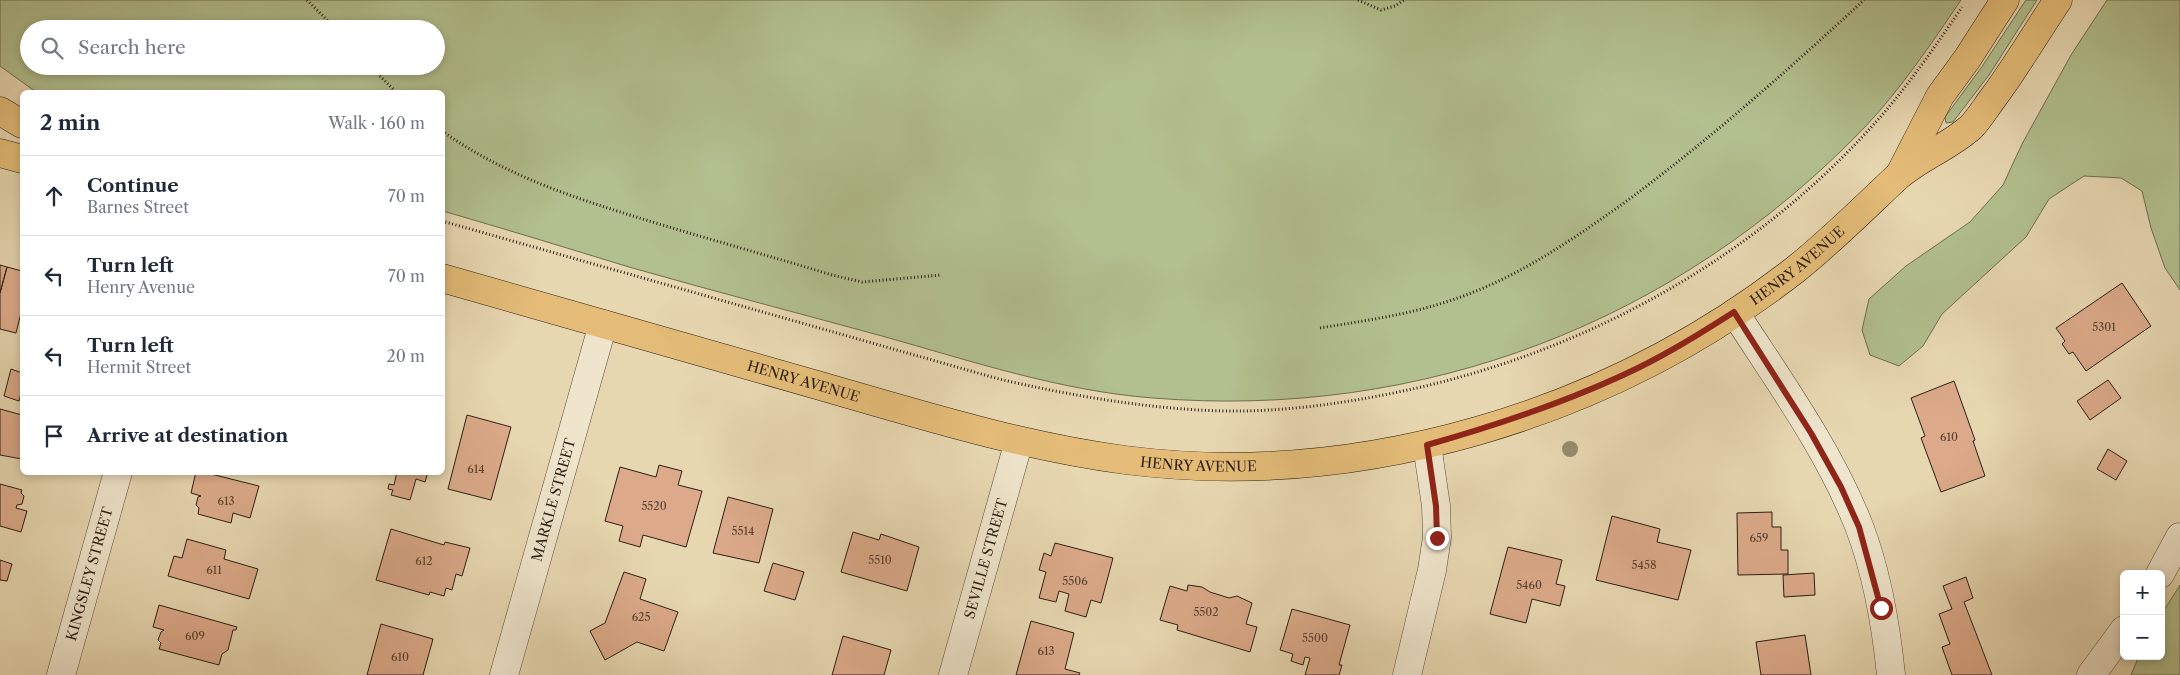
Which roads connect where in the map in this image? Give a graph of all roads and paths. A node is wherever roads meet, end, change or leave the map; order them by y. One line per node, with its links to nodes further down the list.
1 (307, 0): 8 (path)
2 (1358, 0): 3 (path)
3 (1404, 0)
4 (1864, 0): 22 (path)
5 (1967, 0): 17 (path)
6 (2005, 0): 16 (main road, HENRY AVENUE)
7 (2058, 0): 16 (main road, HENRY AVENUE)
8 (327, 20)
9 (379, 75): 10 (path)
10 (394, 90)
11 (0, 111): 12 (main road)
12 (20, 123)
13 (445, 133): 18 (path)
14 (0, 153): 15 (main road)
15 (20, 158)
16 (1899, 175): 20 (main road, HENRY AVENUE)
17 (445, 221)
18 (941, 275)
19 (445, 279): 21 (main road, HENRY AVENUE)
20 (1734, 312): 24 (main road, HENRY AVENUE); 33 (street)
21 (603, 324): 23 (main road, HENRY AVENUE); 30 (street, MARKLE STREET)
22 (1320, 328)
23 (1019, 440): 24 (main road, HENRY AVENUE); 31 (street, SEVILLE STREET)
24 (1427, 445): 32 (street)
25 (117, 475): 29 (street, KINGSLEY STREET)
26 (2180, 537): 27 (street)
27 (2162, 570)
28 (2120, 635): 34 (street)
29 (61, 675)
30 (504, 675)
31 (953, 675)
32 (1406, 675)
33 (1891, 675)
34 (2091, 675)

